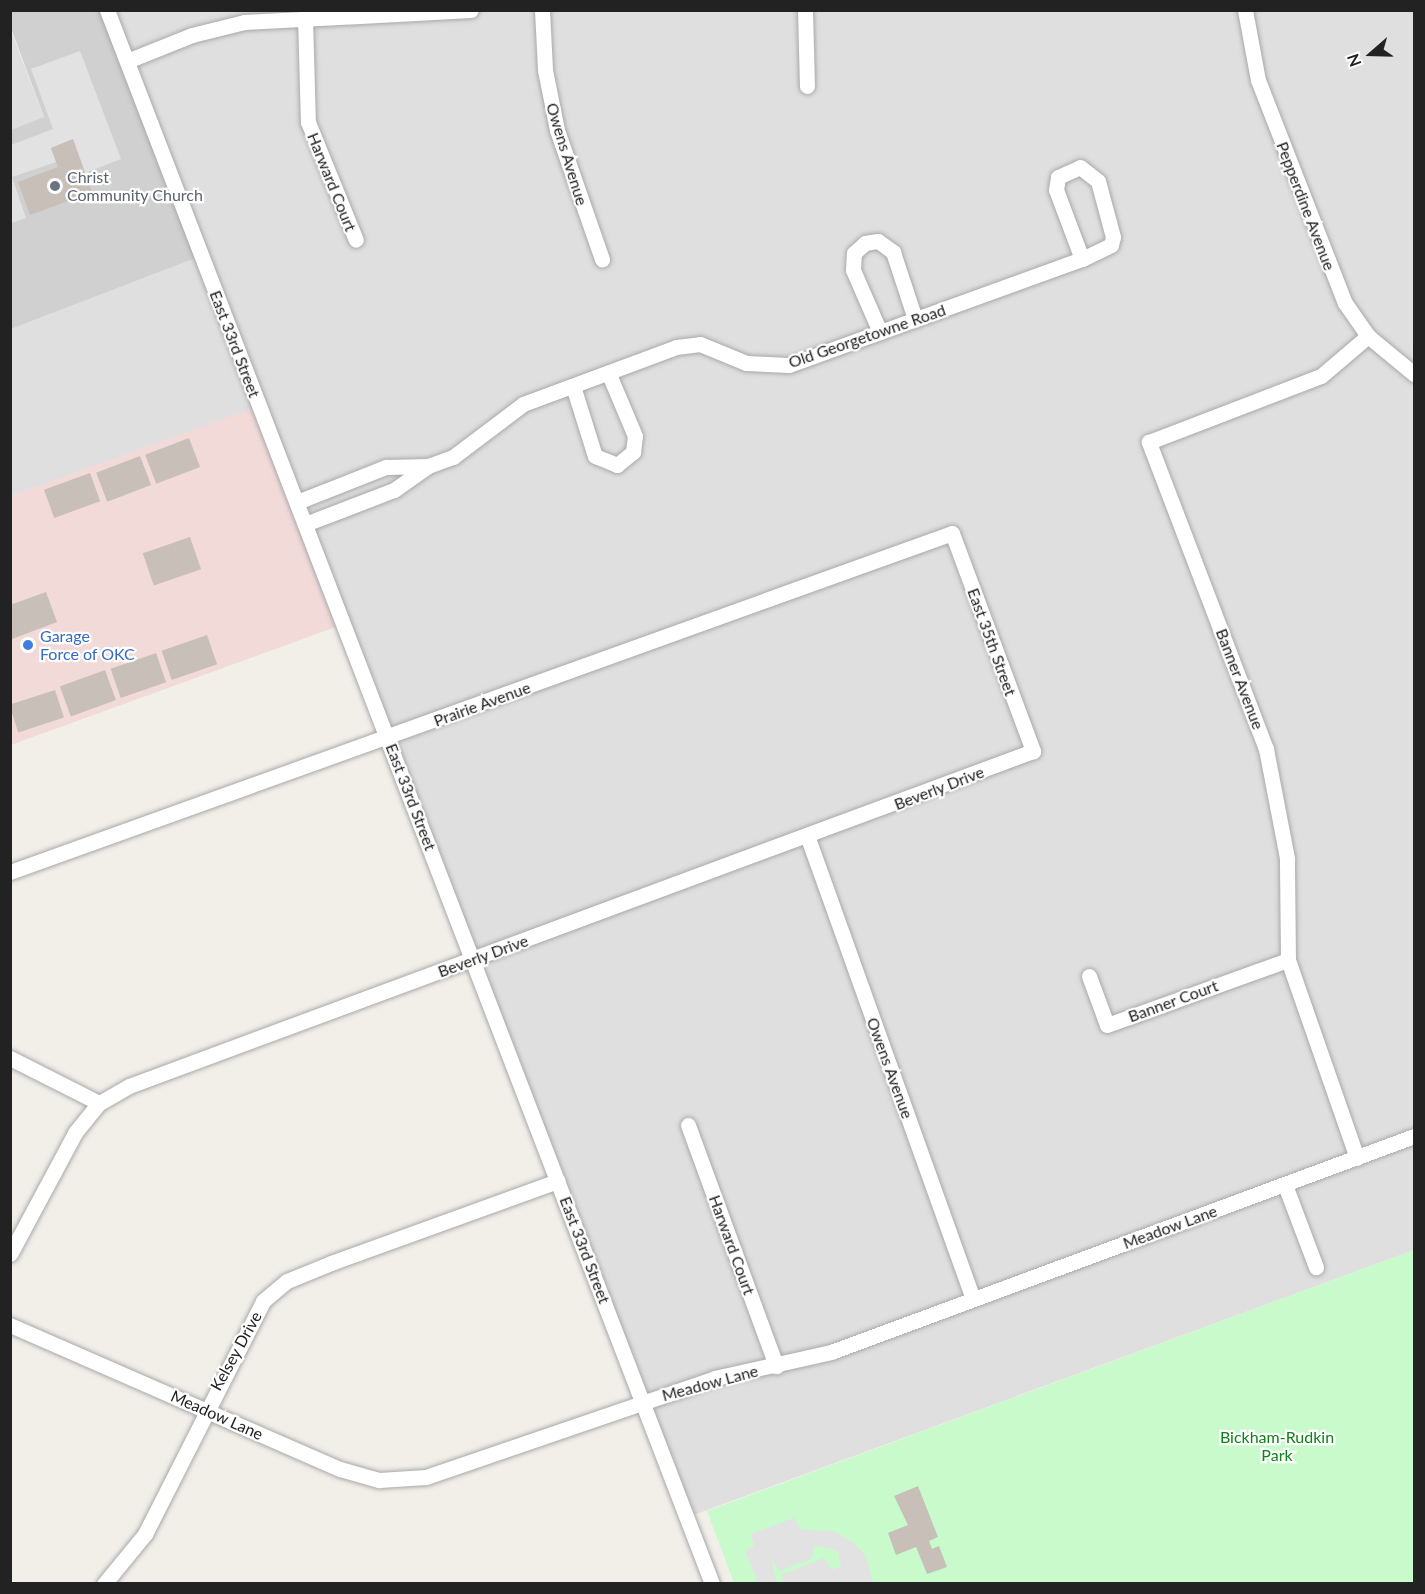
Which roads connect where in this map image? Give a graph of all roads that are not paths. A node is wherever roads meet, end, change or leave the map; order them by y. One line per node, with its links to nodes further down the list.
1 (107, 10): 7 (street, East 33rd Street)
2 (471, 10): 6 (street)
3 (542, 10): 10 (street, Owens Avenue)
4 (805, 10): 8 (street)
5 (1245, 10): 14 (street, Pepperdine Avenue)
6 (305, 17): 7 (street); 9 (street, Harward Court)
7 (126, 61): 21 (street, East 33rd Street)
8 (807, 86)
9 (356, 240)
10 (602, 259)
11 (1082, 259): 11 (street, Old Georgetowne Road); 12 (street, Old Georgetowne Road)
12 (915, 319): 13 (street, Old Georgetowne Road); 13 (street)
13 (880, 332): 15 (street, Old Georgetowne Road)
14 (1368, 336): 16 (street, Pepperdine Avenue); 29 (street, Banner Avenue)
15 (608, 372): 17 (street, Old Georgetowne Road); 17 (street)
16 (1414, 374)
17 (573, 386): 18 (street, Old Georgetowne Road)
18 (428, 466): 19 (street, Old Georgetowne Road); 20 (street, Old Georgetowne Road)
19 (377, 471): 20 (street); 21 (street, Old Georgetowne Road)
20 (385, 494): 22 (street, Old Georgetowne Road)
21 (297, 502): 22 (street, East 33rd Street)
22 (305, 524): 24 (street, East 33rd Street)
23 (952, 533): 24 (street, Prairie Avenue); 25 (street, East 35th Street)
24 (388, 738): 27 (street, Prairie Avenue); 28 (street, East 33rd Street)
25 (1033, 752): 26 (street, Beverly Drive)
26 (808, 838): 28 (street, Beverly Drive); 40 (street, Owens Avenue)
27 (10, 872)
28 (474, 960): 32 (street, Beverly Drive); 36 (street, East 33rd Street)
29 (1288, 960): 30 (street, Banner Court); 35 (street, Banner Avenue)
30 (1089, 976)
31 (10, 1058): 32 (street)
32 (99, 1103): 38 (street, Beverly Drive)
33 (688, 1125): 42 (street, Harward Court)
34 (1414, 1136): 35 (street, Meadow Lane)
35 (1357, 1158): 37 (street, Meadow Lane)
36 (558, 1181): 43 (street, East 33rd Street); 44 (street, Kelsey Drive)
37 (1285, 1185): 39 (street); 40 (street, Meadow Lane)
38 (10, 1254)
39 (1316, 1267)
40 (973, 1298): 42 (street, Meadow Lane)
41 (10, 1325): 44 (street, Meadow Lane)
42 (776, 1366): 43 (street, Meadow Lane)
43 (644, 1402): 44 (street, Meadow Lane); 46 (street, East 33rd Street)
44 (204, 1409): 45 (street, Kelsey Drive)
45 (104, 1584)
46 (712, 1584)

